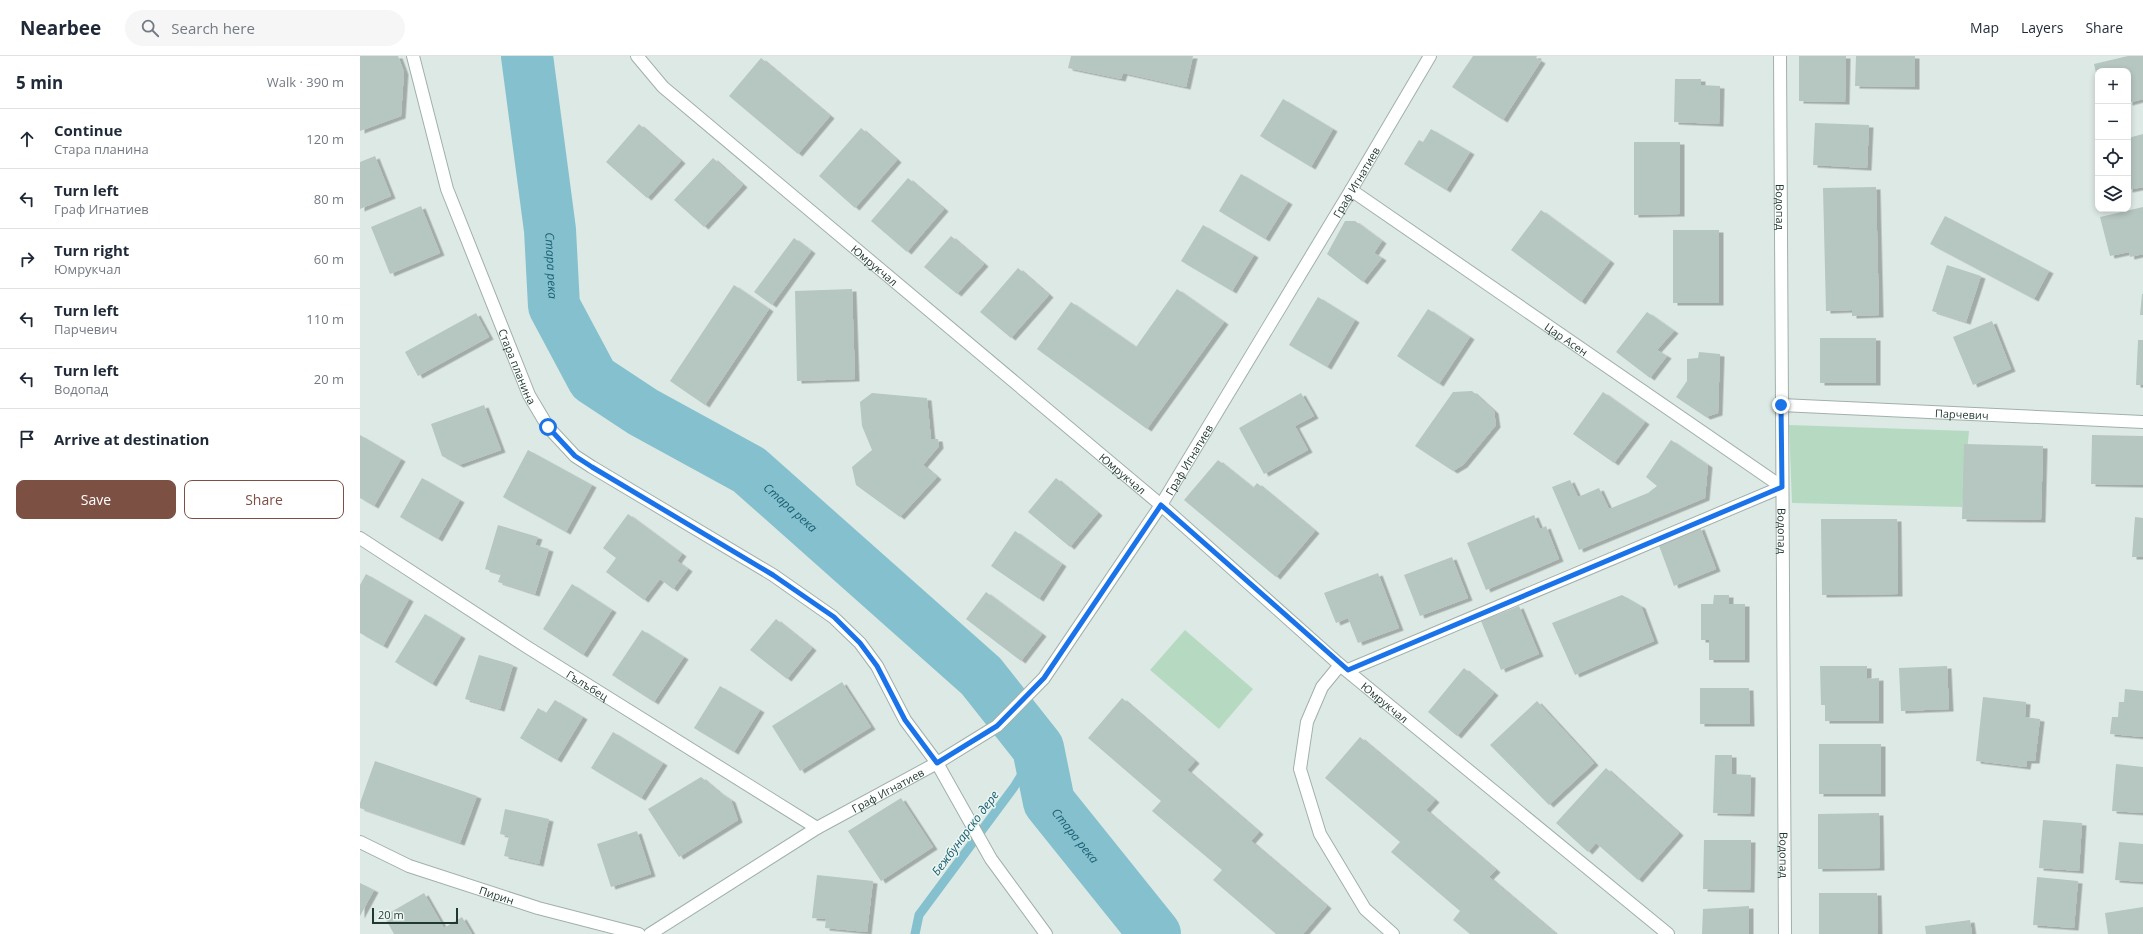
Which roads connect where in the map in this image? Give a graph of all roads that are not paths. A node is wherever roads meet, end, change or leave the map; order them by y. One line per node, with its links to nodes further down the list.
1 (413, 56): 12 (street, Стара планина)
2 (637, 56): 9 (street, Юмрукчал)
3 (1430, 56): 5 (street, Граф Игнатиев)
4 (1780, 56): 6 (street, Водопад)
5 (1351, 190): 8 (street, Цар Асен); 9 (street, Граф Игнатиев)
6 (1781, 405): 7 (street, Парчевич); 8 (street, Водопад)
7 (2143, 422)
8 (1782, 487): 11 (street); 20 (street, Водопад)
9 (1161, 505): 11 (street, Юмрукчал); 12 (street, Граф Игнатиев)
10 (360, 538): 13 (street, Гълъбец)
11 (1344, 667): 18 (street); 19 (street, Юмрукчал)
12 (937, 763): 13 (street, Граф Игнатиев); 17 (street, Стара планина)
13 (817, 828): 16 (street, Граф Игнатиев)
14 (360, 842): 15 (street, Пирин)
15 (639, 934)
16 (650, 934)
17 (1046, 934)
18 (1393, 934)
19 (1668, 934)
20 (1785, 934)

